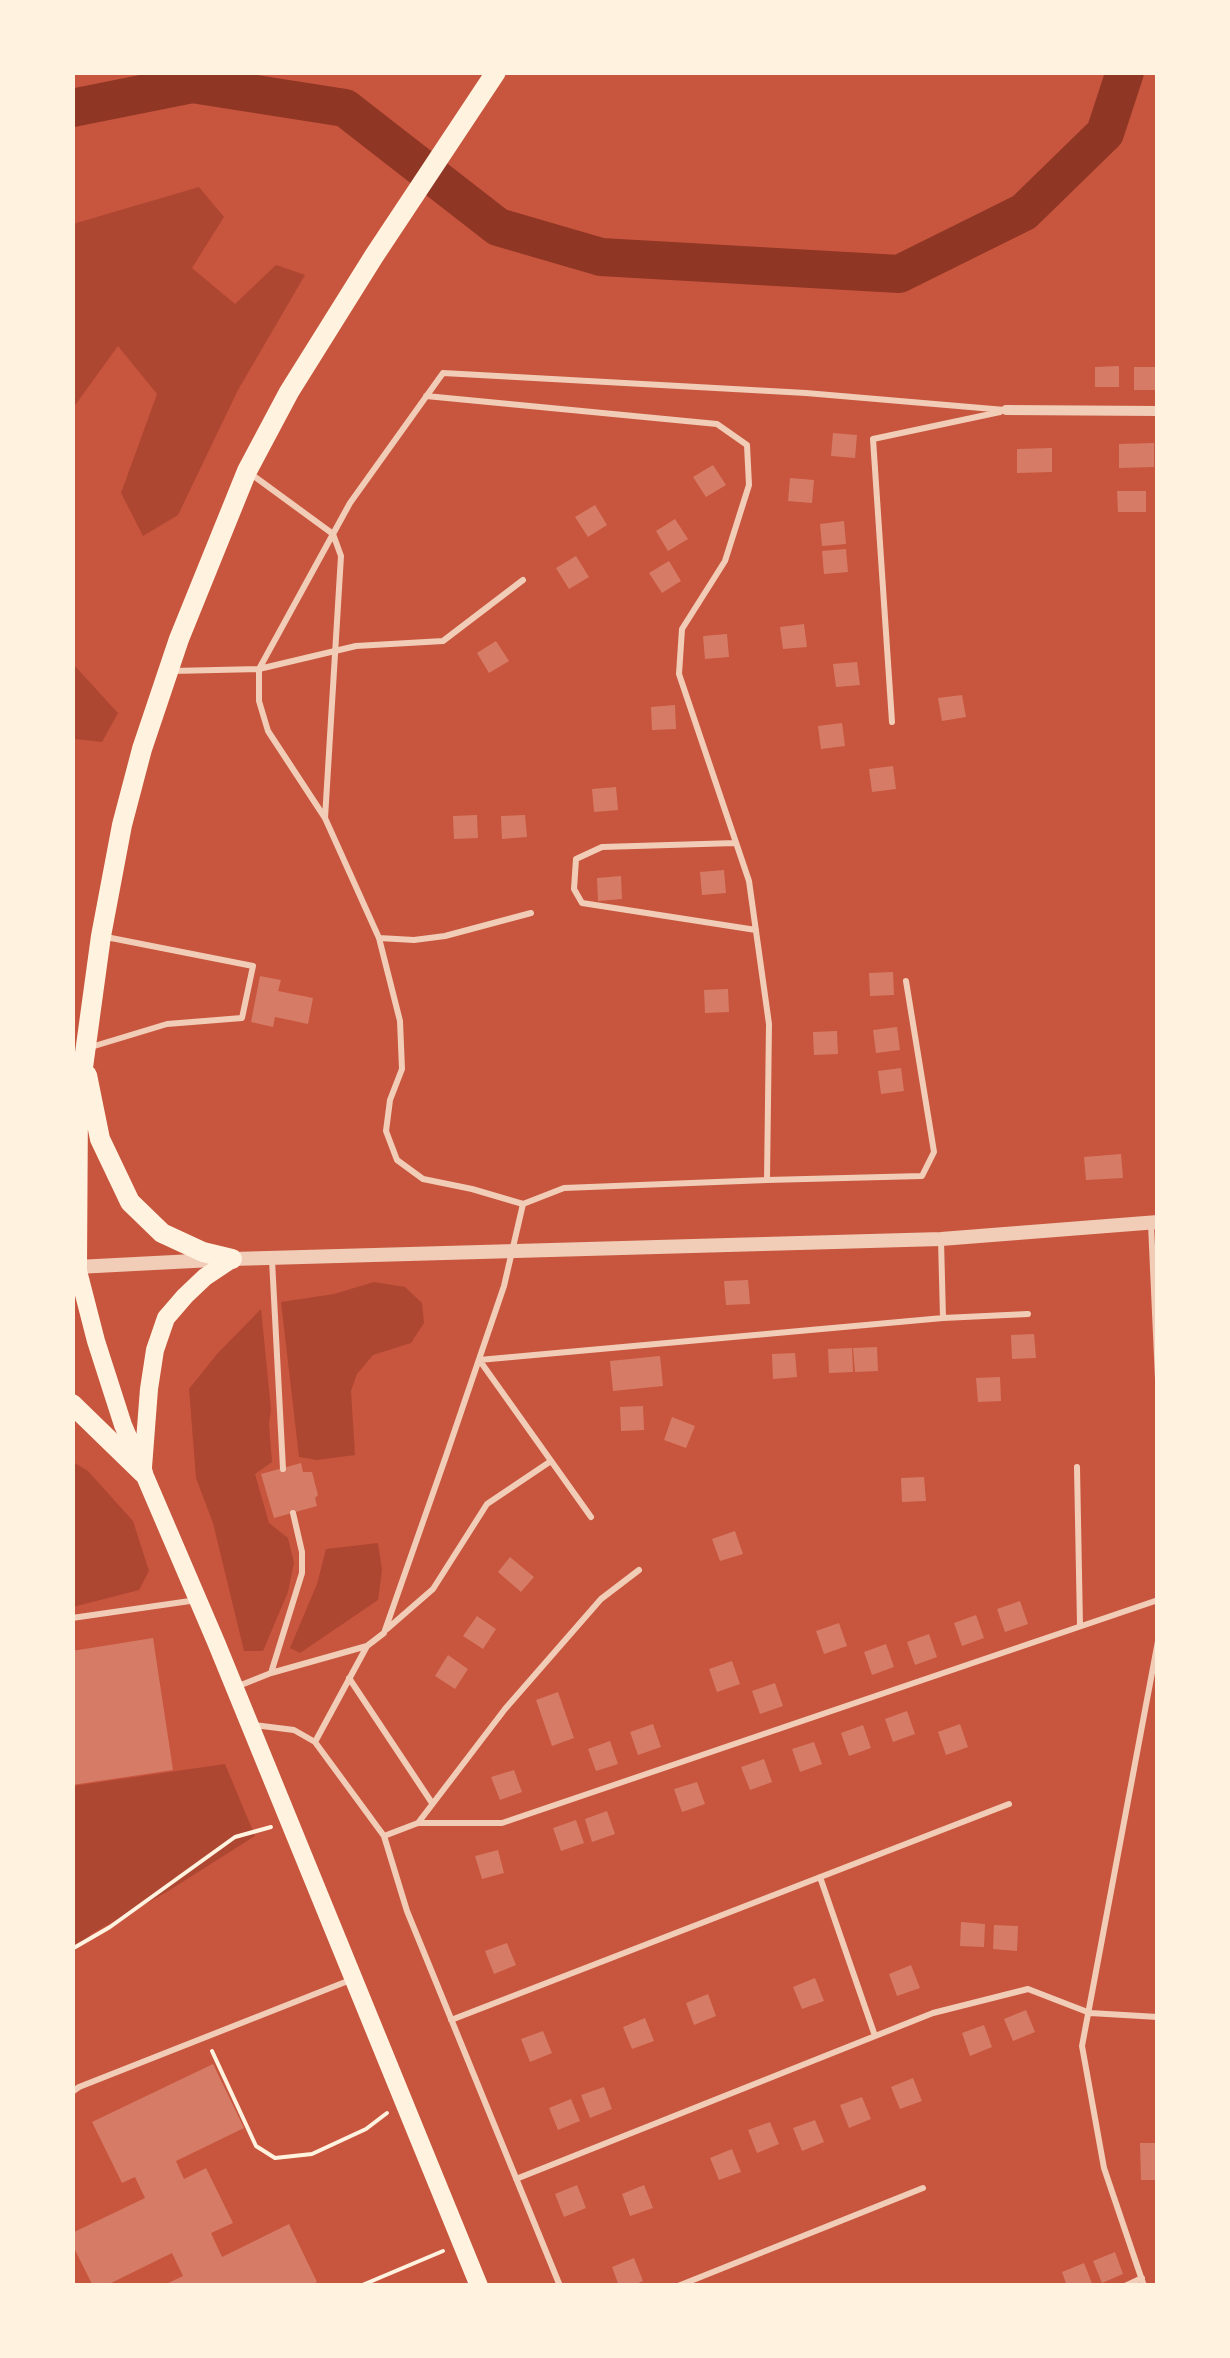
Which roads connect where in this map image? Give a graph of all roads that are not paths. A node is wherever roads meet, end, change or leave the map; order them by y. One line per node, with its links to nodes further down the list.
1 (496, 72): 5 (highway)
2 (426, 396): 3 (lane); 6 (lane); 13 (lane)
3 (1006, 410): 4 (street); 11 (lane)
4 (1158, 411)
5 (247, 471): 6 (lane); 10 (highway)
6 (334, 534): 8 (lane); 9 (lane)
7 (523, 580): 8 (lane)
8 (336, 651): 9 (lane); 12 (lane)
9 (259, 669): 10 (lane); 12 (lane)
10 (168, 671): 16 (highway)
11 (892, 722)
12 (324, 818): 17 (lane)
13 (736, 843): 15 (lane); 15 (lane)
14 (531, 913): 17 (lane)
15 (756, 930): 20 (lane)
16 (101, 936): 19 (highway); 19 (lane)
17 (379, 938): 21 (lane)
18 (906, 981): 20 (lane)
19 (80, 1061): 25 (highway); 27 (highway)
20 (767, 1180): 21 (lane)
21 (522, 1204): 24 (lane)
22 (1154, 1222): 23 (street); 31 (lane)
23 (941, 1239): 24 (street); 29 (lane)
24 (513, 1252): 26 (street); 30 (lane)
25 (232, 1258): 26 (street); 27 (street); 36 (main road)
26 (272, 1258): 35 (lane)
27 (75, 1268): 36 (main road)
28 (1028, 1314): 29 (lane)
29 (942, 1318): 30 (lane)
30 (479, 1360): 33 (lane); 44 (lane)
31 (1158, 1379)
32 (72, 1404): 36 (highway)
33 (551, 1460): 38 (lane); 44 (lane)
34 (1077, 1467): 43 (lane)
35 (283, 1468)
36 (143, 1472): 40 (main road)
37 (293, 1513): 47 (lane)
38 (591, 1517)
39 (640, 1570): 52 (lane)
40 (199, 1600): 42 (lane); 49 (main road)
41 (1158, 1600): 43 (lane)
42 (72, 1618)
43 (1080, 1626): 54 (lane)
44 (384, 1633): 46 (lane)
45 (1158, 1641): 58 (lane)
46 (367, 1646): 47 (lane); 48 (lane)
47 (271, 1673): 49 (lane)
48 (349, 1678): 51 (lane); 52 (lane)
49 (235, 1688): 50 (main road)
50 (250, 1724): 51 (lane); 57 (main road)
51 (315, 1742): 55 (lane)
52 (432, 1804): 54 (lane)
53 (1009, 1804): 56 (lane)
54 (418, 1823): 55 (lane)
55 (384, 1836): 60 (lane)
56 (820, 1877): 60 (lane); 61 (lane)
57 (354, 1979): 62 (lane); 66 (main road)
58 (1090, 2013): 59 (lane); 61 (lane); 65 (lane)
59 (1158, 2017)
60 (451, 2020): 63 (lane)
61 (875, 2036): 63 (lane)
62 (72, 2092)
63 (516, 2179): 67 (lane)
64 (923, 2188): 68 (lane)
65 (1143, 2282): 69 (lane)
66 (479, 2286)
67 (560, 2286)
68 (678, 2286)
69 (1125, 2286)

